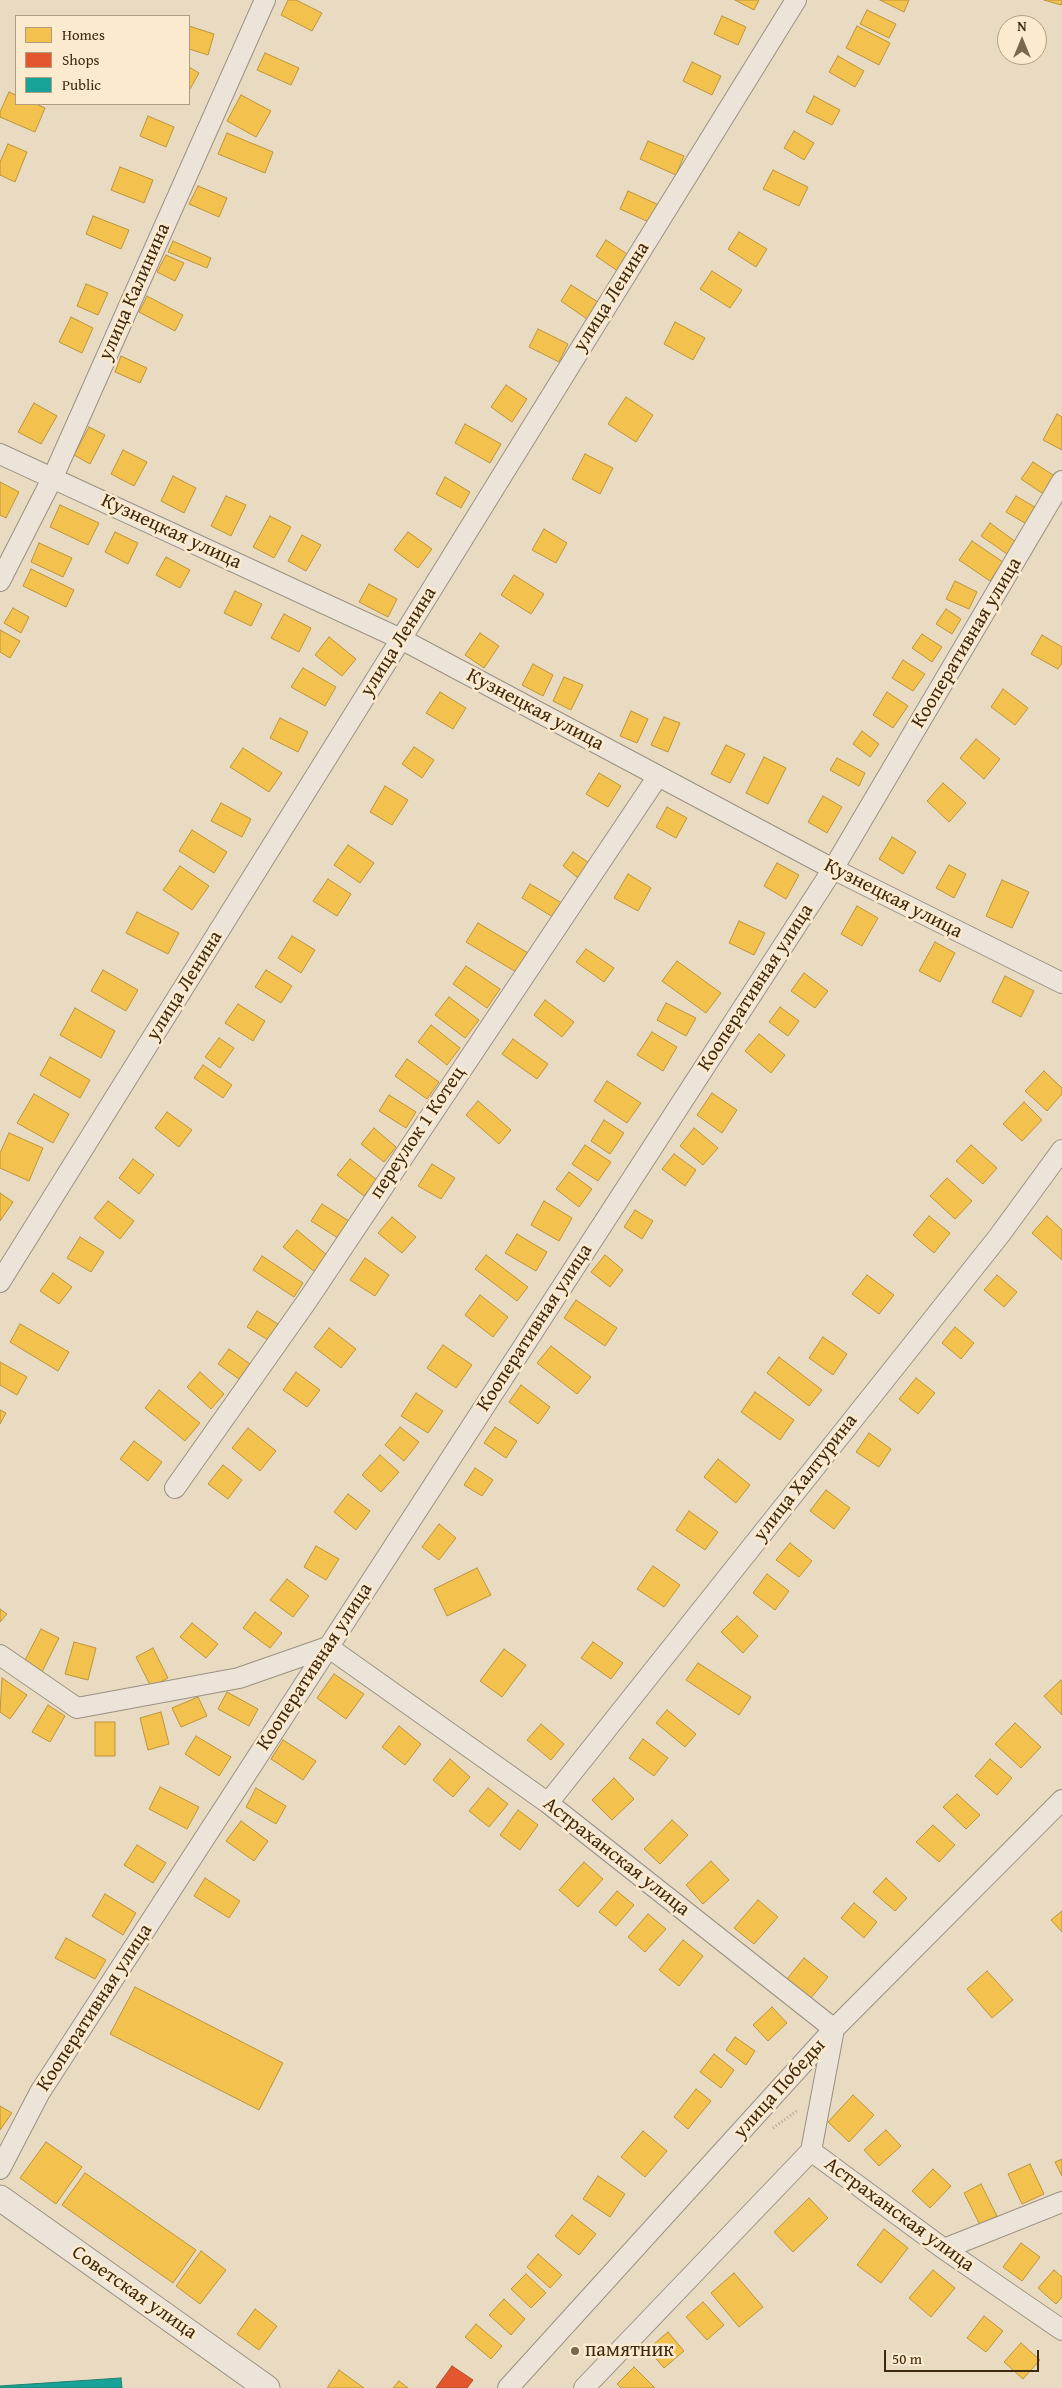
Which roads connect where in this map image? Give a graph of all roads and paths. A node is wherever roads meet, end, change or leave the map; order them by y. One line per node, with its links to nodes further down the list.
1 (265, 0): 4 (street, улица Калинина)
2 (796, 0): 7 (street, улица Ленина)
3 (0, 454): 4 (street, Кузнецкая улица)
4 (52, 477): 6 (street, улица Калинина); 7 (street, Кузнецкая улица)
5 (1062, 481): 9 (street, Кооперативная улица)
6 (0, 581)
7 (402, 639): 8 (street, Кузнецкая улица); 12 (street, улица Ленина)
8 (658, 776): 9 (street, Кузнецкая улица); 13 (street, переулок 1 Котец)
9 (833, 869): 10 (street, Кузнецкая улица); 14 (street, Кооперативная улица)
10 (1062, 983)
11 (1062, 1150): 17 (street, улица Халтурина)
12 (0, 1282)
13 (175, 1488)
14 (328, 1647): 15 (street); 17 (street, Астраханская улица); 22 (street, Кооперативная улица)
15 (0, 1655)
16 (1062, 1800): 18 (street, улица Победы)
17 (548, 1803): 18 (street, Астраханская улица)
18 (834, 2029): 19 (street, Астраханская улица); 28 (street, улица Победы)
19 (822, 2093): 20 (path); 21 (street, Астраханская улица)
20 (770, 2131)
21 (811, 2150): 25 (street, Астраханская улица); 29 (street)
22 (0, 2169)
23 (0, 2198): 27 (street, Советская улица)
24 (1062, 2202): 25 (street)
25 (944, 2249): 26 (street, Астраханская улица)
26 (1062, 2330)
27 (267, 2388)
28 (508, 2388)
29 (584, 2388)

